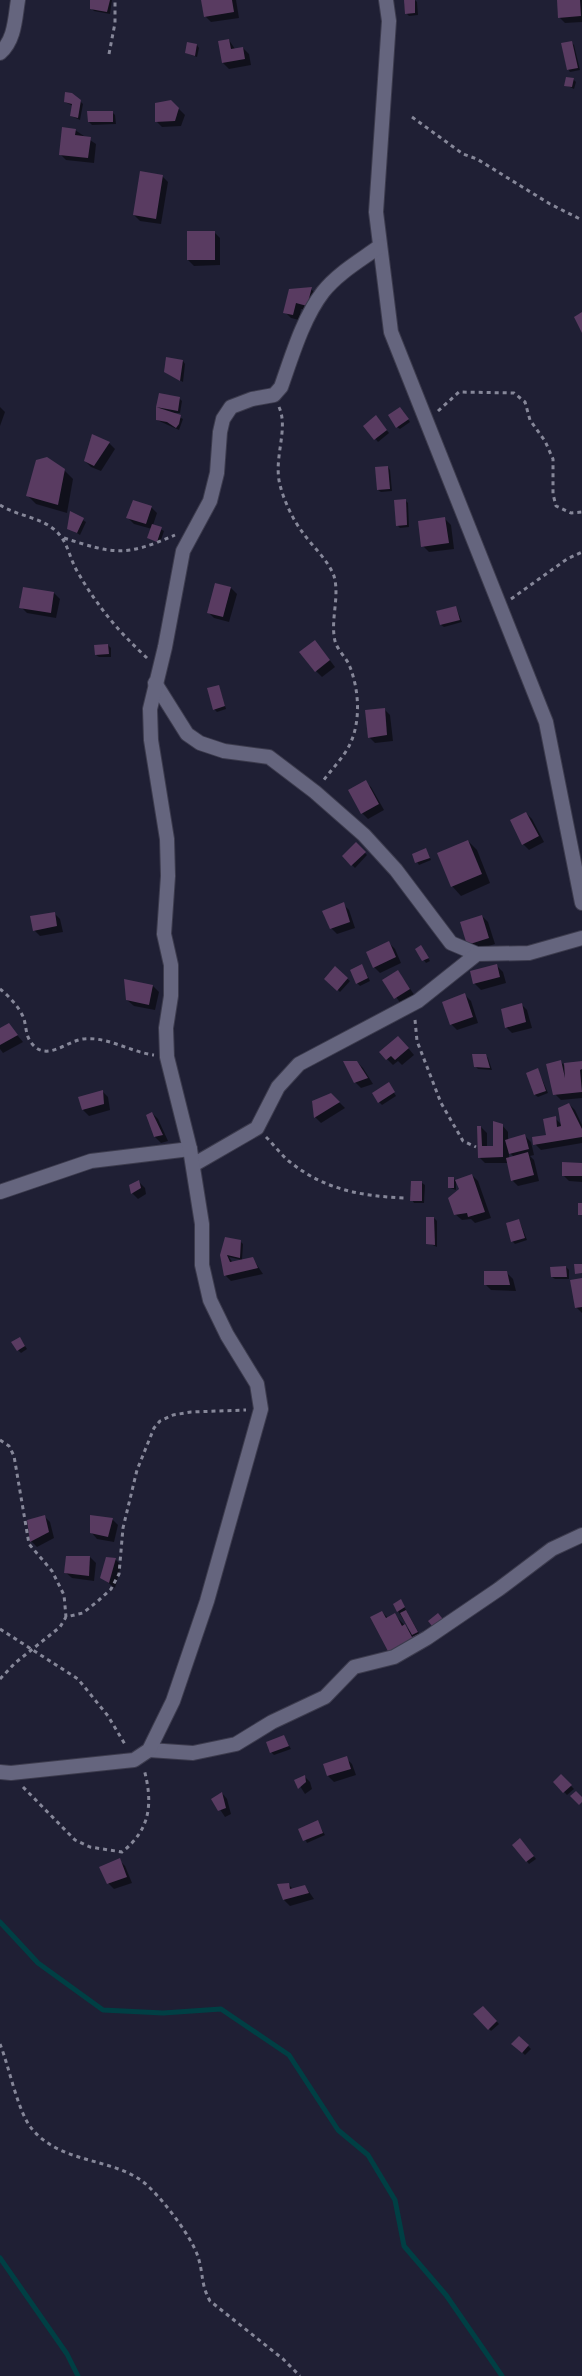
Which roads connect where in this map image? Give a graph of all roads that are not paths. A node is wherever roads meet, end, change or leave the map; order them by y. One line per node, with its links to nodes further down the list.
1 (18, 0): 3 (street)
2 (386, 0): 4 (street)
3 (0, 53)
4 (380, 246): 5 (street); 6 (street)
5 (155, 680): 8 (street); 9 (street)
6 (582, 903)
7 (582, 938): 8 (street)
8 (477, 954): 10 (street)
9 (190, 1148): 10 (street); 11 (street)
10 (193, 1165): 13 (street)
11 (0, 1192)
12 (582, 1535): 13 (street)
13 (142, 1755): 14 (street)
14 (6, 1773)

